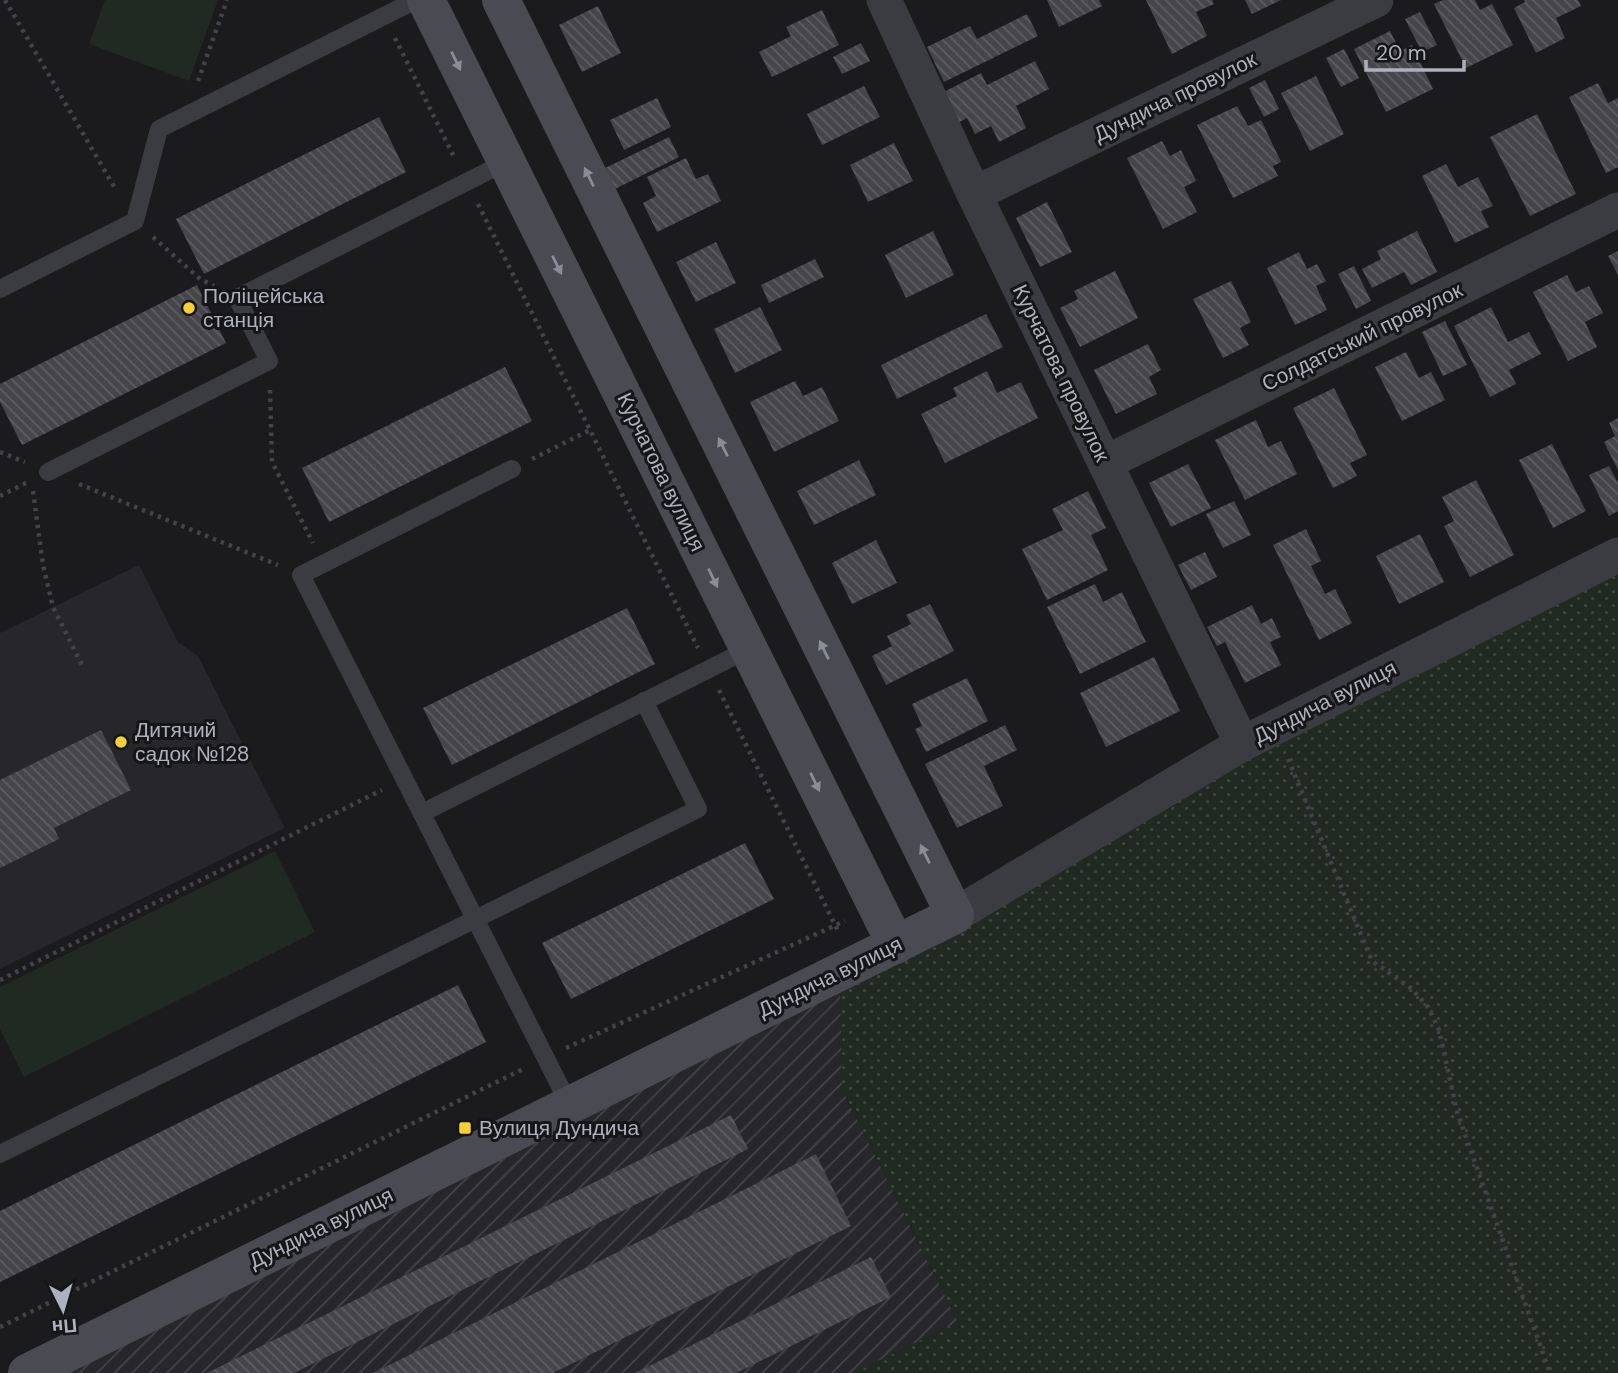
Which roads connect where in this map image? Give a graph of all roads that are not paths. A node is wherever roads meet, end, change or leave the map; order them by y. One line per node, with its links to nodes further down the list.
1 (416, 0): 9 (lane)
2 (426, 0): 6 (street, Курчатова вулиця, one-way to 6)
3 (500, 0): 18 (street, one-way to 3)
4 (884, 0): 7 (street, Курчатова провулок)
5 (1376, 0): 7 (street, Дундича провулок)
6 (506, 162): 12 (lane); 14 (street, Курчатова вулиця, one-way to 14)
7 (974, 194): 10 (street, Курчатова провулок)
8 (1618, 210): 10 (street, Солдатський провулок)
9 (0, 289)
10 (1105, 463): 16 (street, Курчатова провулок)
11 (512, 469): 17 (lane)
12 (40, 476)
13 (1618, 555): 16 (street, Дундича вулиця)
14 (749, 649): 15 (lane); 20 (street, Курчатова вулиця, one-way to 20)
15 (644, 701): 17 (lane); 19 (lane)
16 (1242, 744): 18 (street, Дундича вулиця)
17 (422, 813): 19 (lane)
18 (956, 915): 20 (street, Дундича вулиця)
19 (475, 919): 21 (lane); 22 (lane)
20 (896, 945): 21 (street, Дундича вулиця)
21 (569, 1104): 23 (street, Дундича вулиця)
22 (0, 1154)
23 (27, 1373)

